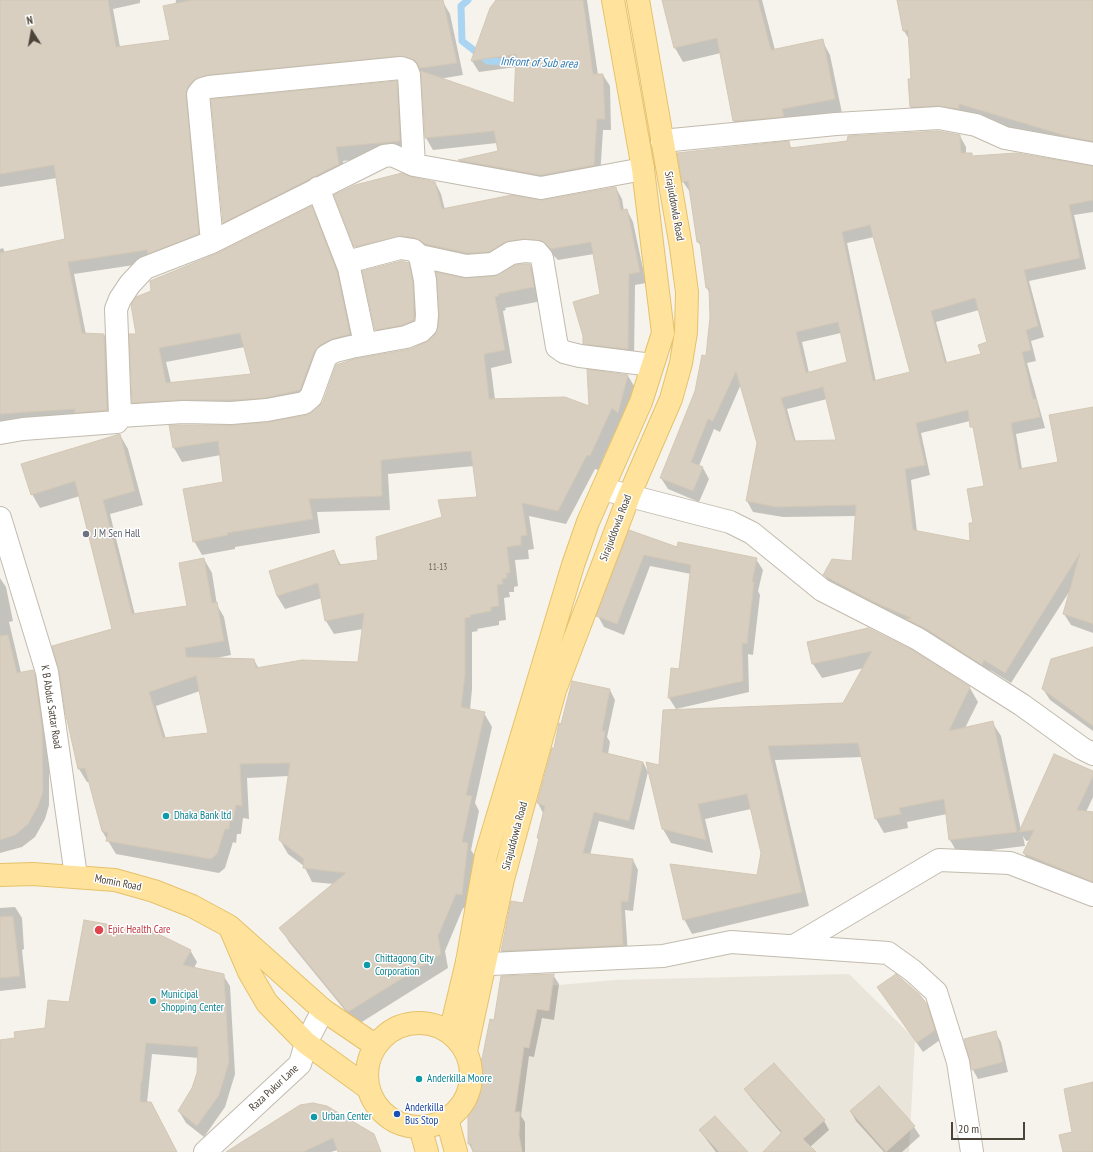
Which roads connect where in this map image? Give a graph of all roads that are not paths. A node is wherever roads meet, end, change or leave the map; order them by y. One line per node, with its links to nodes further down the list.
1 (613, 0): 6 (main road, Sirajuddowla Road)
2 (638, 0): 3 (main road, Sirajuddowla Road)
3 (662, 141): 4 (street); 16 (main road, Sirajuddowla Road)
4 (1093, 154)
5 (414, 165): 6 (street); 7 (street); 8 (street)
6 (643, 169): 12 (main road, Sirajuddowla Road)
7 (318, 188): 8 (street); 10 (street)
8 (212, 242): 13 (street)
9 (420, 256): 10 (street); 11 (street); 12 (street)
10 (347, 262): 11 (street)
11 (365, 344): 13 (street)
12 (652, 365): 15 (main road, Sirajuddowla Road)
13 (120, 416): 14 (street)
14 (0, 433)
15 (603, 489): 16 (street); 24 (main road, Sirajuddowla Road)
16 (629, 496): 18 (street); 24 (main road, Sirajuddowla Road)
17 (0, 518): 20 (street, K B Abdus Sattar Road)
18 (1093, 754)
19 (0, 875): 20 (main road, Momin Road)
20 (76, 876): 22 (main road, Momin Road)
21 (1093, 895): 23 (street)
22 (229, 926): 25 (main road, Momin Road); 27 (main road)
23 (794, 946): 24 (street); 36 (street)
24 (475, 962): 26 (main road, Sirajuddowla Road); 29 (main road, Sirajuddowla Road)
25 (323, 1010): 27 (street, Raza Pukur Lane); 28 (main road, Momin Road)
26 (450, 1033): 28 (main road); 29 (main road)
27 (306, 1043): 30 (main road); 33 (street, Raza Pukur Lane)
28 (376, 1046): 30 (main road)
29 (466, 1051): 31 (main road)
30 (368, 1088): 32 (main road)
31 (447, 1119): 32 (main road); 35 (main road)
32 (420, 1127): 34 (main road)
33 (205, 1152)
34 (427, 1152)
35 (456, 1152)
36 (972, 1152)

